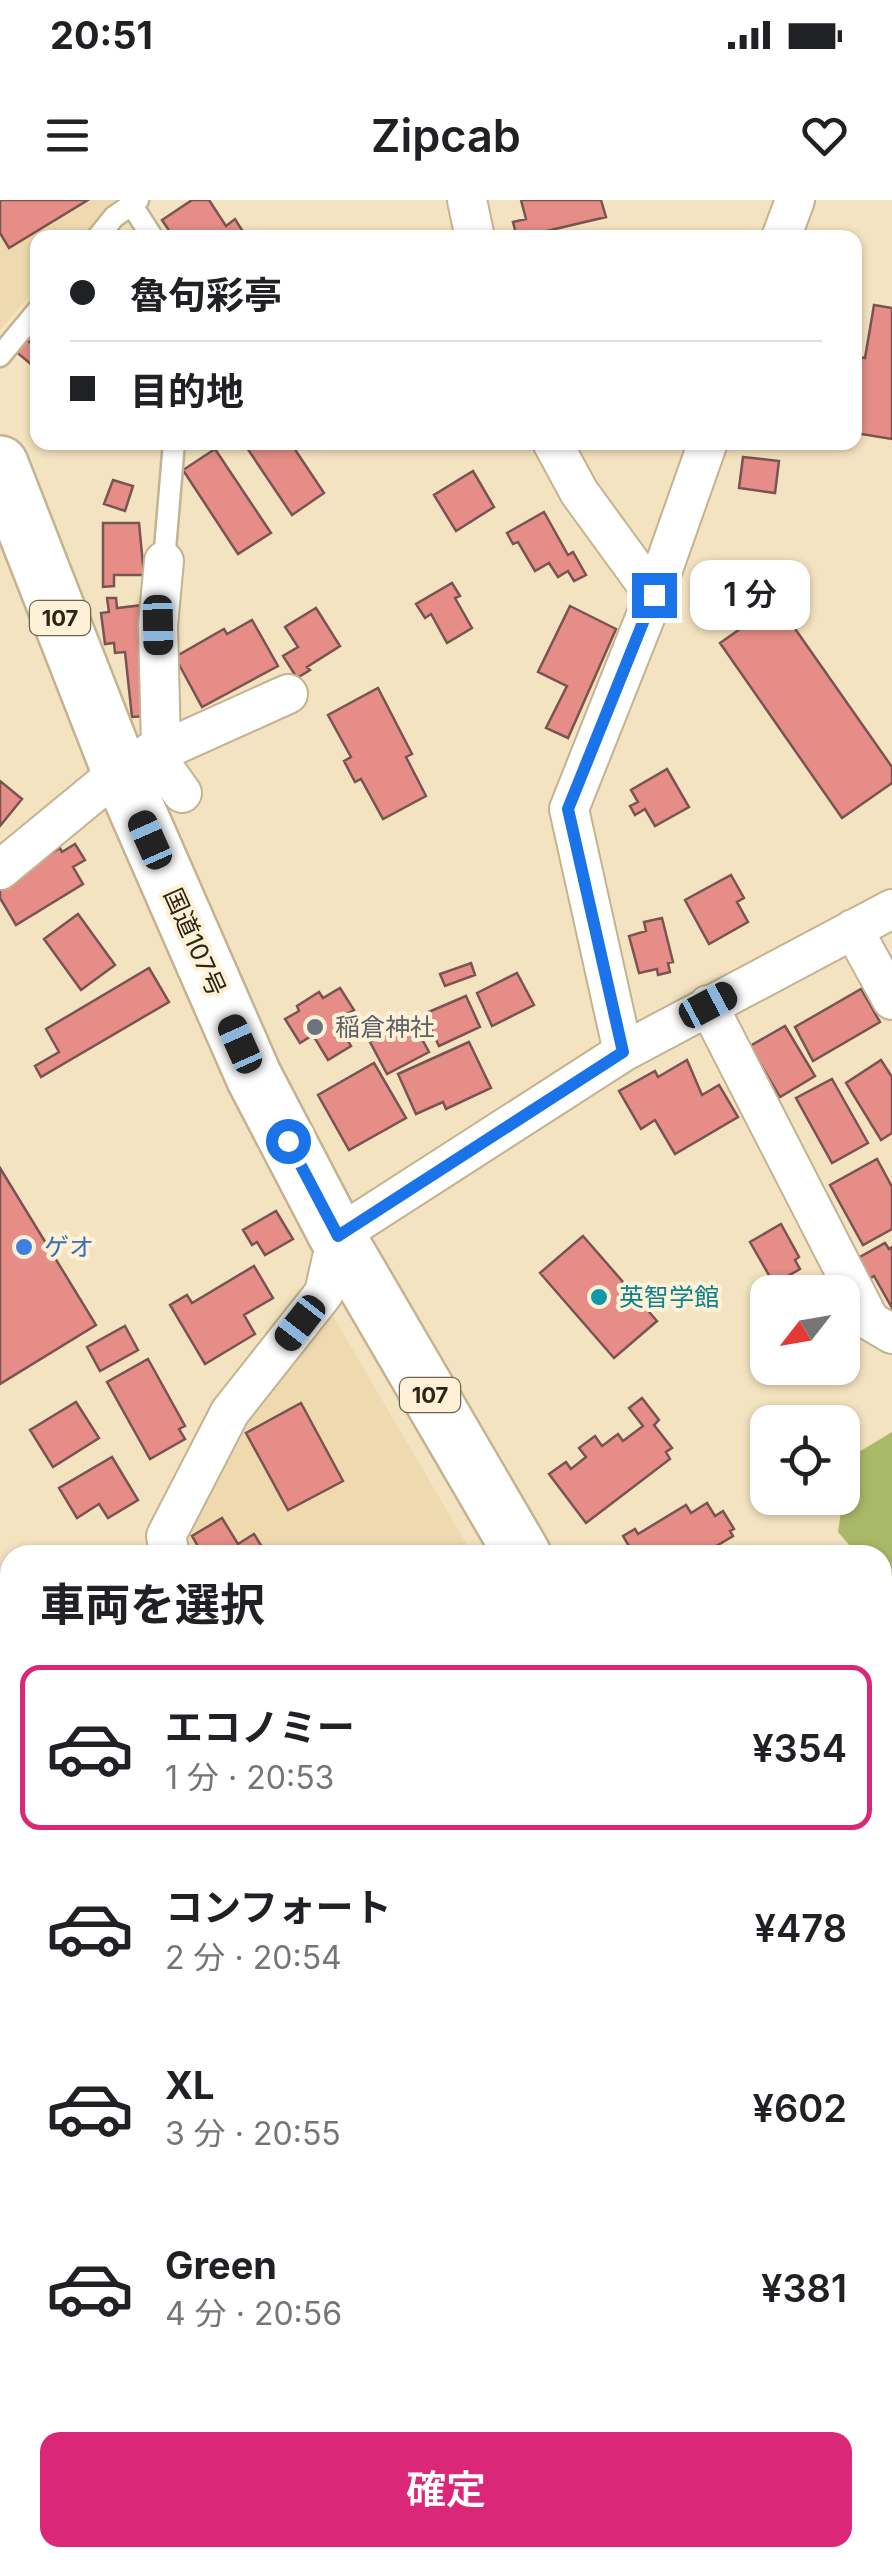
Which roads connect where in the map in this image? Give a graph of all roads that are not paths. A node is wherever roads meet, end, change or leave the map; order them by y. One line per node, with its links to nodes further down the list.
1 (466, 200): 6 (street)
2 (795, 200): 7 (street)
3 (134, 202): 4 (lane); 5 (lane)
4 (103, 230)
5 (149, 230)
6 (472, 230)
7 (785, 230)
8 (30, 320): 9 (lane)
9 (0, 356)
10 (173, 450): 14 (lane)
11 (556, 450): 15 (street)
12 (705, 450): 15 (street)
13 (0, 464): 17 (highway, 国道107号 / 107)
14 (164, 561): 17 (street)
15 (654, 595): 24 (street)
16 (288, 694): 17 (street)
17 (144, 756): 18 (street); 19 (street); 25 (highway, 国道107号 / 107)
18 (182, 793)
19 (0, 870)
20 (892, 909): 21 (street)
21 (853, 929): 22 (street); 23 (street)
22 (892, 1000)
23 (708, 1005): 24 (street); 26 (street)
24 (623, 1052): 25 (street)
25 (338, 1236): 27 (street); 28 (highway, 国道107号 / 107)
26 (892, 1334)
27 (168, 1545)
28 (517, 1545)

